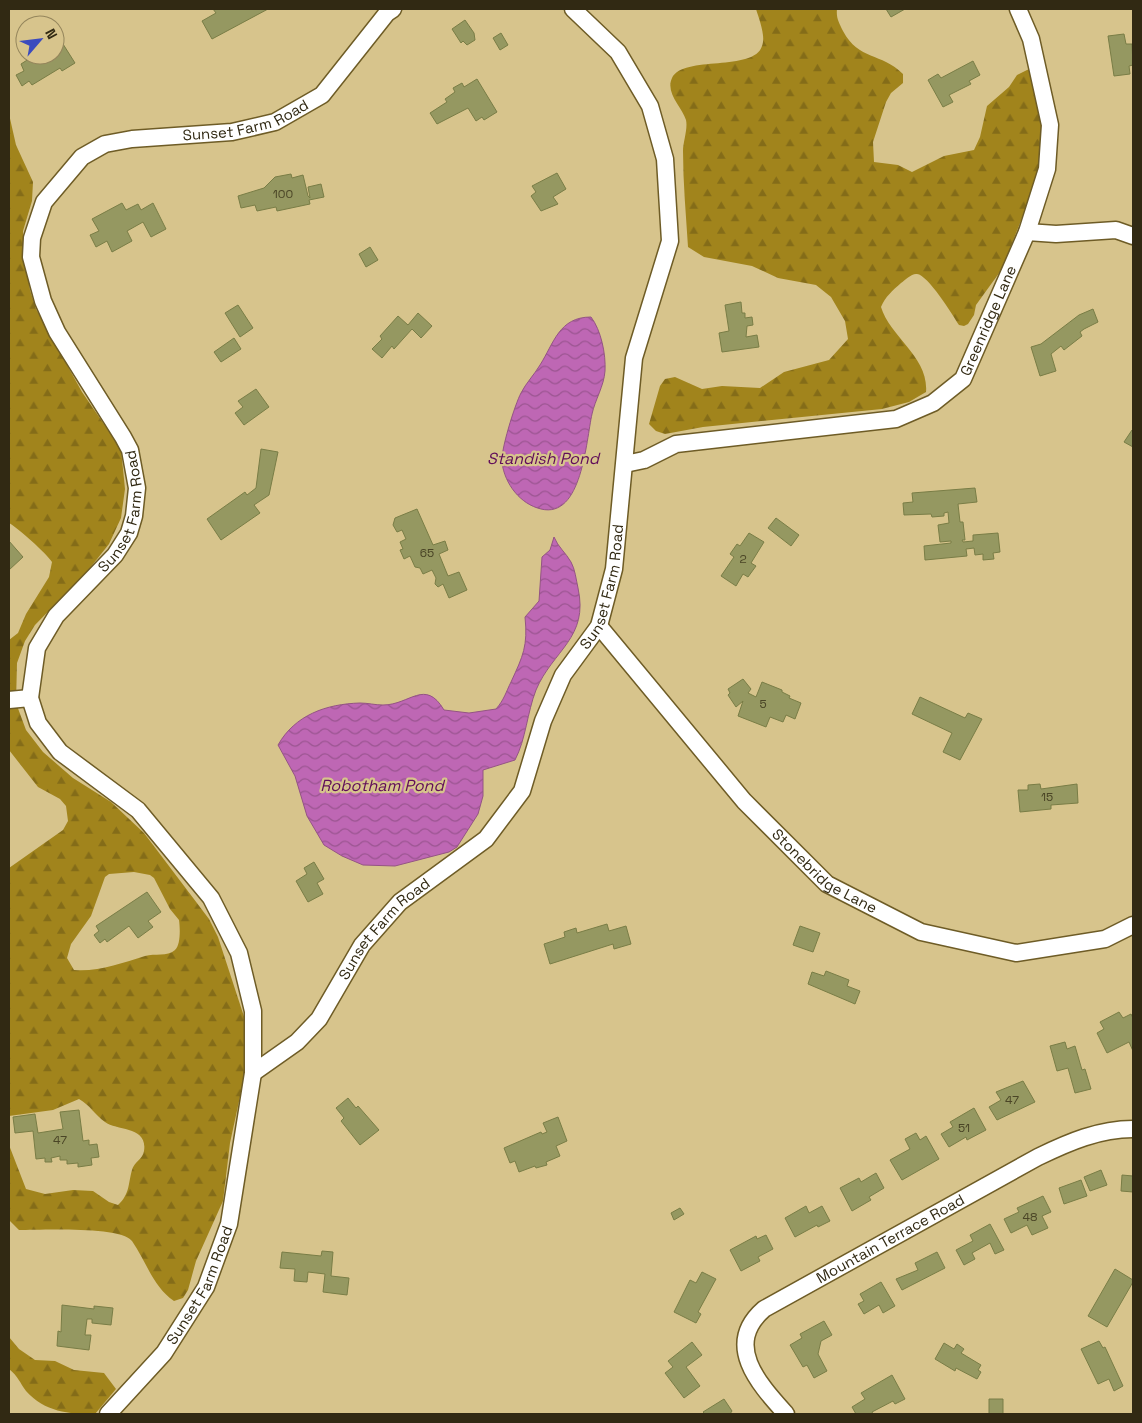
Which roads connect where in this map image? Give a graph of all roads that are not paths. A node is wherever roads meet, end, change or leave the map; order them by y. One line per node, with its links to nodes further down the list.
1 (393, 9): 8 (street, Sunset Farm Road)
2 (573, 9): 6 (street, Sunset Farm Road)
3 (1018, 9): 4 (street, Greenridge Lane)
4 (1027, 232): 5 (street); 6 (street, Greenridge Lane)
5 (1133, 236)
6 (625, 464): 7 (street, Sunset Farm Road)
7 (599, 626): 10 (street, Stonebridge Lane); 11 (street, Sunset Farm Road)
8 (30, 698): 9 (street); 11 (street, Sunset Farm Road)
9 (9, 700)
10 (1133, 924)
11 (253, 1073): 13 (street, Sunset Farm Road)
12 (1133, 1129): 14 (street, Mountain Terrace Road)
13 (108, 1414)
14 (786, 1414)

